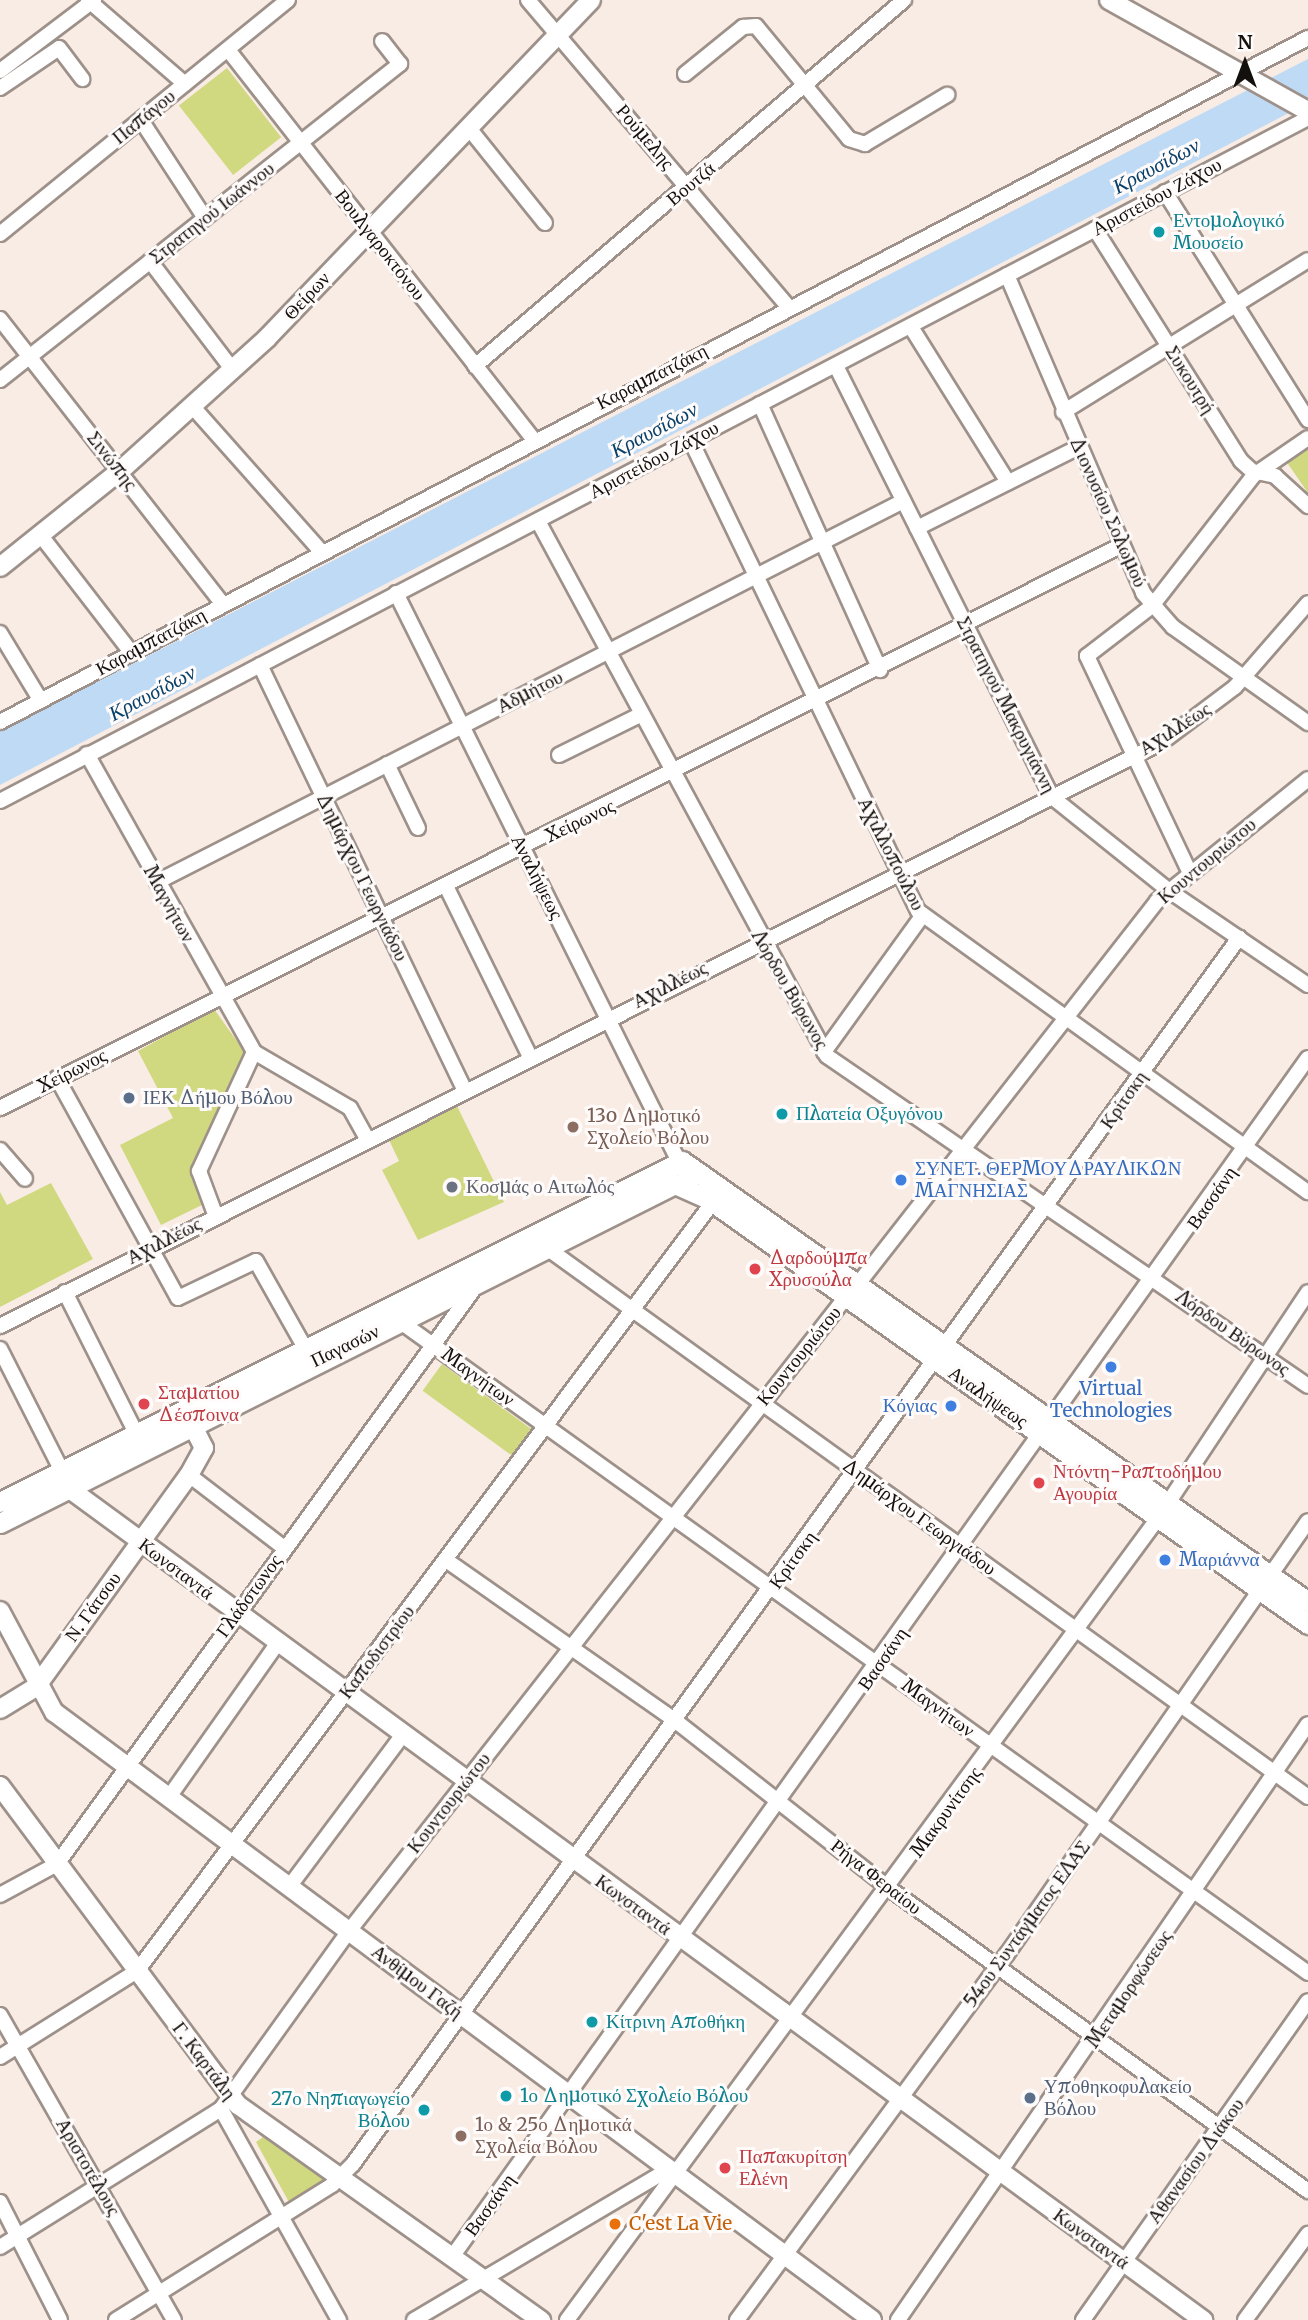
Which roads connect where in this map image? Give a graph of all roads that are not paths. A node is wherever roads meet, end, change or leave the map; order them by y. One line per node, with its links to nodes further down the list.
1 (288, 0): 10 (street, Παπάγου)
2 (528, 0): 7 (street, Ρούμελης)
3 (591, 0): 7 (street, Θείρων)
4 (904, 0): 15 (street, Βουτζά)
5 (1109, 0): 13 (street)
6 (91, 1): 11 (street); 16 (street)
7 (556, 33): 21 (street, Θείρων); 23 (street, Ρούμελης)
8 (1308, 38): 13 (street, Καραμπατζάκη)
9 (382, 41): 22 (street, Στρατηγού Ιωάννου)
10 (229, 51): 16 (street, Παπάγου); 22 (street, Βουλγαροκτόνου)
11 (5, 69): 14 (street); 17 (street)
12 (685, 74): 15 (street)
13 (1249, 77): 19 (street); 34 (street, Καραμπατζάκη)
14 (82, 79)
15 (809, 82): 18 (street); 23 (street, Βουτζά)
16 (185, 84): 20 (street, Παπάγου)
17 (0, 88)
18 (947, 95)
19 (1306, 112): 24 (street, Αριστείδου Ζάχου)
20 (141, 120): 25 (street); 29 (street, Παπάγου)
21 (468, 127): 26 (street); 28 (street, Θείρων)
22 (302, 144): 25 (street, Στρατηγού Ιωάννου); 28 (street, Βουλγαροκτόνου)
23 (687, 187): 34 (street, Ρούμελης); 39 (street, Βουτζά)
24 (1165, 192): 27 (street, Αριστείδου Ζάχου); 33 (street)
25 (205, 218): 31 (street, Στρατηγού Ιωάννου)
26 (545, 223)
27 (1095, 229): 32 (street, Αριστείδου Ζάχου); 37 (street, Συκουτρή)
28 (368, 231): 39 (street, Βουλγαροκτόνου); 41 (street, Θείρων)
29 (0, 234)
30 (1308, 260): 33 (street)
31 (150, 261): 38 (street, Στρατηγού Ιωάννου); 41 (street)
32 (1007, 275): 36 (street, Αριστείδου Ζάχου); 45 (street, Διονυσίου Σολωμού)
33 (1236, 305): 37 (street); 46 (street)
34 (788, 307): 48 (street, Καραμπατζάκη)
35 (0, 318): 38 (street, Σινώπης)
36 (911, 327): 40 (street, Αριστείδου Ζάχου); 53 (street)
37 (1169, 346): 45 (street); 52 (street, Συκουτρή)
38 (29, 356): 42 (street, Στρατηγού Ιωάννου); 51 (street, Σινώπης)
39 (475, 366): 48 (street, Βουλγαροκτόνου)
40 (836, 366): 43 (street, Αριστείδου Ζάχου); 54 (street, Στρατηγού Μακρυγιάννη)
41 (232, 369): 44 (street, Θείρων)
42 (0, 380)
43 (760, 404): 49 (street, Αριστείδου Ζάχου); 59 (street)
44 (192, 407): 51 (street, Θείρων); 61 (street)
45 (1063, 412): 50 (street, Διονυσίου Σολωμού)
46 (1308, 420)
47 (1308, 438): 52 (street)
48 (533, 439): 61 (street, Καραμπατζάκη)
49 (691, 441): 56 (street, Αριστείδου Ζάχου); 63 (street, Αχιλλοπούλου)
50 (1079, 447): 53 (street); 60 (street, Διονυσίου Σολωμού)
51 (120, 471): 58 (street, Θείρων); 66 (street, Σινώπης)
52 (1257, 472): 55 (street, Συκουτρή); 67 (street)
53 (1008, 482): 57 (street)
54 (903, 501): 57 (street, Στρατηγού Μακρυγιάννη); 59 (street, Αδμήτου)
55 (1308, 506)
56 (538, 521): 64 (street, Αριστείδου Ζάχου); 71 (street, Λόρδου Βύρωνος)
57 (917, 528): 68 (street, Στρατηγού Μακρυγιάννη)
58 (42, 537): 62 (street, Θείρων); 70 (street)
59 (821, 544): 63 (street, Αδμήτου); 73 (street)
60 (1120, 546): 67 (street, Διονυσίου Σολωμού); 68 (street, Χείρωνος)
61 (320, 550): 66 (street, Καραμπατζάκη)
62 (0, 567)
63 (756, 577): 71 (street, Αδμήτου); 76 (street, Αχιλλοπούλου)
64 (396, 593): 72 (street, Αριστείδου Ζάχου); 80 (street, Αναλήψεως)
65 (1308, 603): 74 (street, Αχιλλέως)
66 (223, 604): 70 (street, Καραμπατζάκη)
67 (1152, 606): 74 (street, Διονυσίου Σολωμού); 83 (street)
68 (966, 627): 73 (street, Χείρωνος); 88 (street, Στρατηγού Μακρυγιάννη)
69 (0, 633): 75 (street)
70 (131, 652): 75 (street, Καραμπατζάκη)
71 (607, 653): 77 (street, Λόρδου Βύρωνος); 80 (street, Αδμήτου)
72 (260, 665): 81 (street, Αριστείδου Ζάχου); 87 (street, Δημάρχου Γεωργιάδου)
73 (880, 670): 76 (street, Χείρωνος)
74 (1244, 677): 79 (street, Διονυσίου Σολωμού); 83 (street, Αχιλλέως)
75 (41, 701): 78 (street, Καραμπατζάκη)
76 (816, 703): 85 (street, Χείρωνος); 92 (street, Αχιλλοπούλου)
77 (640, 715): 82 (street); 85 (street, Λόρδου Βύρωνος)
78 (0, 722)
79 (1308, 723)
80 (461, 727): 84 (street, Αδμήτου); 91 (street, Αναλήψεως)
81 (87, 754): 89 (street, Αριστείδου Ζάχου); 94 (street, Μαγνήτων)
82 (559, 755)
83 (1133, 757): 88 (street, Αχιλλέως); 93 (street)
84 (387, 764): 87 (street, Αδμήτου); 90 (street)
85 (672, 776): 91 (street, Χείρωνος); 100 (street, Λόρδου Βύρωνος)
86 (1308, 779): 93 (street, Κουντουριώτου)
87 (323, 796): 94 (street, Αδμήτου); 98 (street, Δημάρχου Γεωργιάδου)
88 (1052, 797): 92 (street, Αχιλλέως); 96 (street, Στρατηγού Μακρυγιάννη)
89 (0, 801)
90 (418, 828)
91 (523, 849): 95 (street, Χείρωνος); 103 (street, Αναλήψεως)
92 (897, 871): 97 (street, Αχιλλοπούλου); 100 (street, Αχιλλέως)
93 (1189, 871): 96 (street, Κουντουριώτου)
94 (157, 882): 102 (street, Μαγνήτων)
95 (446, 886): 98 (street, Χείρωνος); 107 (street)
96 (1168, 890): 99 (street, Στρατηγού Μακρυγιάννη); 104 (street, Κουντουριώτου)
97 (922, 916): 104 (street, Αχιλλοπούλου); 106 (street)
98 (381, 917): 102 (street, Χείρωνος); 111 (street, Δημάρχου Γεωργιάδου)
99 (1239, 938): 101 (street, Στρατηγού Μακρυγιάννη); 109 (street, Κρίτσκη)
100 (760, 940): 103 (street, Αχιλλέως); 106 (street, Λόρδου Βύρωνος)
101 (1308, 985)
102 (220, 996): 105 (street, Μαγνήτων); 110 (street, Χείρωνος)
103 (607, 1017): 107 (street, Αχιλλέως); 117 (street, Αναλήψεως)
104 (1066, 1019): 109 (street, Αχιλλοπούλου); 116 (street, Κουντουριώτου)
105 (254, 1052): 113 (street); 123 (street)
106 (824, 1052): 116 (street, Λόρδου Βύρωνος)
107 (530, 1057): 111 (street, Αχιλλέως)
108 (1308, 1058): 114 (street, Βασσάνη)
109 (1143, 1073): 114 (street, Αχιλλοπούλου); 122 (street, Κρίτσκη)
110 (57, 1078): 112 (street, Χείρωνος); 125 (street)
111 (464, 1089): 113 (street, Αχιλλέως)
112 (0, 1108)
113 (366, 1137): 123 (street, Αχιλλέως)
114 (1247, 1148): 120 (street, Αχιλλοπούλου); 127 (street, Βασσάνη)
115 (0, 1150): 118 (street)
116 (963, 1153): 122 (street, Λόρδου Βύρωνος); 128 (street, Κουντουριώτου)
117 (678, 1161): 119 (street, Αναλήψεως); 124 (main road, Παγασών); 128 (main road, Αναλήψεως)
118 (25, 1179)
119 (693, 1190): 121 (main road, Αναλήψεως); 124 (main road, Παγασών)
120 (1308, 1192)
121 (713, 1202): 128 (main road, Αναλήψεως); 131 (street, Καποδιστρίου)
122 (1049, 1208): 127 (street, Λόρδου Βύρωνος); 137 (street, Κρίτσκη)
123 (215, 1214): 125 (street, Αχιλλέως)
124 (538, 1241): 126 (main road, Παγασών); 131 (street, Δημάρχου Γεωργιάδου); 136 (main road, Παγασών)
125 (150, 1248): 129 (street, Αχιλλέως); 136 (street)
126 (482, 1278): 132 (main road, Παγασών); 134 (street, Γλάδστωνος)
127 (1154, 1279): 138 (street, Λόρδου Βύρωνος); 143 (street, Βασσάνη)
128 (852, 1290): 137 (main road, Αναλήψεως); 140 (street, Κουντουριώτου)
129 (65, 1292): 133 (street, Αχιλλέως); 144 (street)
130 (1308, 1292): 138 (street, Μακρυνίτσης)
131 (631, 1312): 140 (street, Δημάρχου Γεωργιάδου); 142 (street, Καποδιστρίου)
132 (398, 1320): 134 (street, Μαγνήτων); 141 (main road, Παγασών)
133 (0, 1326)
134 (433, 1345): 142 (street, Μαγνήτων); 154 (street, Γλάδστωνος)
135 (0, 1349): 147 (street, Κωνσταντά)
136 (305, 1349): 144 (main road, Παγασών)
137 (941, 1353): 143 (main road, Αναλήψεως); 145 (street, Κρίτσκη)
138 (1265, 1356): 139 (street, Λόρδου Βύρωνος); 149 (street, Μακρυνίτσης)
139 (1308, 1386)
140 (761, 1403): 145 (street, Δημάρχου Γεωργιάδου); 150 (street, Κουντουριώτου)
141 (191, 1423): 146 (street, Ν. Γάτσου); 147 (main road, Παγασών)
142 (545, 1425): 150 (street, Μαγνήτων); 156 (street, Καποδιστρίου)
143 (1048, 1428): 149 (main road, Αναλήψεως); 155 (street, Βασσάνη)
144 (136, 1433): 147 (main road, Παγασών)
145 (857, 1473): 155 (street, Δημάρχου Γεωργιάδου); 158 (street, Κρίτσκη)
146 (189, 1475): 153 (street, Ν. Γάτσου); 154 (street)
147 (64, 1479): 148 (main road, Παγασών); 152 (main road, Παγασών); 153 (street, Κωνσταντά)
148 (0, 1502)
149 (1164, 1510): 157 (main road, Αναλήψεως); 163 (street, Μακρυνίτσης)
150 (673, 1517): 158 (street, Μαγνήτων); 165 (street, Κουντουριώτου)
151 (1308, 1521): 157 (street, 54ου Συντάγματος ΕΛΑΣ)
152 (0, 1523)
153 (140, 1542): 161 (street, Κωνσταντά); 167 (street, Ν. Γάτσου)
154 (284, 1548): 161 (street, Γλάδστωνος)
155 (962, 1548): 163 (street, Δημάρχου Γεωργιάδου); 166 (street, Βασσάνη)
156 (446, 1560): 165 (street, Ρήγα Φεραίου); 168 (street, Καποδιστρίου)
157 (1266, 1583): 159 (main road, Αναλήψεως); 162 (main road, Αναλήψεως); 169 (street, 54ου Συντάγματος ΕΛΑΣ)
158 (772, 1588): 166 (street, Μαγνήτων); 171 (street, Κρίτσκη)
159 (1308, 1602)
160 (0, 1611): 167 (street, Ανθίμου Γαζή)
161 (236, 1614): 164 (street, Κωνσταντά); 175 (street, Γλάδστωνος)
162 (1308, 1624)
163 (1077, 1630): 169 (street, Δημάρχου Γεωργιάδου); 174 (street, Μακρυνίτσης)
164 (277, 1644): 168 (street, Κωνσταντά); 179 (street)
165 (570, 1646): 171 (street, Ρήγα Φεραίου); 177 (street, Κουντουριώτου)
166 (878, 1665): 174 (street, Μαγνήτων); 181 (street, Βασσάνη)
167 (36, 1687): 170 (street, Ν. Γάτσου); 175 (street, Ανθίμου Γαζή)
168 (345, 1694): 173 (street, Κωνσταντά); 183 (street, Καποδιστρίου)
169 (1181, 1705): 176 (street, Δημάρχου Γεωργιάδου); 182 (street, 54ου Συντάγματος ΕΛΑΣ)
170 (0, 1709)
171 (677, 1722): 181 (street, Ρήγα Φεραίου); 184 (street, Κρίτσκη)
172 (1308, 1724): 176 (street, Μεταμορφώσεως)
173 (402, 1735): 177 (street, Κωνσταντά); 186 (street)
174 (992, 1747): 182 (street, Μαγνήτων); 187 (street, Μακρυνίτσης)
175 (125, 1765): 179 (street, Ανθίμου Γαζή); 185 (street, Γλάδστωνος)
176 (1274, 1772): 180 (street, Δημάρχου Γεωργιάδου); 188 (street, Μεταμορφώσεως)
177 (466, 1782): 184 (street, Κωνσταντά); 190 (street, Κουντουριώτου)
178 (0, 1786): 185 (street, Γ. Καρτάλη)
179 (169, 1797): 183 (street, Ανθίμου Γαζή)
180 (1308, 1797)
181 (782, 1803): 187 (street, Ρήγα Φεραίου); 191 (street, Βασσάνη)
182 (1098, 1824): 188 (street, Μαγνήτων); 192 (street, 54ου Συντάγματος ΕΛΑΣ)
183 (231, 1843): 186 (street, Ανθίμου Γαζή); 193 (street, Καποδιστρίου)
184 (575, 1862): 191 (street, Κωνσταντά); 197 (street, Κρίτσκη)
185 (57, 1864): 189 (street, Γλάδστωνος); 193 (street, Γ. Καρτάλη)
186 (289, 1887): 190 (street, Ανθίμου Γαζή)
187 (890, 1889): 192 (street, Ρήγα Φεραίου); 198 (street, Μακρυνίτσης)
188 (1195, 1892): 194 (street, Μαγνήτων); 199 (street, Μεταμορφώσεως)
189 (0, 1895)
190 (349, 1931): 197 (street, Ανθίμου Γαζή); 204 (street, Κουντουριώτου)
191 (682, 1941): 198 (street, Κωνσταντά); 202 (street, Βασσάνη)
192 (997, 1967): 199 (street, Ρήγα Φεραίου); 203 (street, 54ου Συντάγματος ΕΛΑΣ)
193 (137, 1971): 200 (street, Καποδιστρίου); 204 (street, Γ. Καρτάλη)
194 (1308, 1973)
195 (1308, 2001): 205 (street, Αθανασίου Διάκου)
196 (0, 2015): 200 (street, Αριστοτέλους)
197 (461, 2015): 202 (street, Ανθίμου Γαζή); 208 (street, Κρίτσκη)
198 (791, 2020): 203 (street, Κωνσταντά); 206 (street, Μακρυνίτσης)
199 (1095, 2038): 205 (street, Ρήγα Φεραίου); 207 (street, Μεταμορφώσεως)
200 (18, 2047): 201 (street, Καποδιστρίου); 209 (street, Αριστοτέλους)
201 (0, 2057)
202 (569, 2096): 206 (street, Ανθίμου Γαζή); 217 (street, Βασσάνη)
203 (899, 2099): 207 (street, Κωνσταντά); 216 (street, 54ου Συντάγματος ΕΛΑΣ)
204 (226, 2103): 208 (street, Γ. Καρτάλη); 209 (street, Κουντουριώτου); 212 (street)
205 (1221, 2128): 210 (street, Ρήγα Φεραίου); 218 (street, Αθανασίου Διάκου)
206 (673, 2173): 216 (street, Ανθίμου Γαζή); 219 (street); 227 (street, Μακρυνίτσης)
207 (1000, 2173): 218 (street, Κωνσταντά); 230 (street, Μεταμορφώσεως)
208 (340, 2178): 212 (street); 217 (street, Γ. Καρτάλη)
209 (100, 2186): 214 (street, Κουντουριώτου); 220 (street, Αριστοτέλους)
210 (1308, 2192)
211 (0, 2202): 214 (street)
212 (282, 2216): 220 (street); 224 (street)
213 (1308, 2234): 233 (street)
214 (18, 2236): 215 (street, Κουντουριώτου); 221 (street)
215 (0, 2247)
216 (783, 2255): 228 (street, 54ου Συντάγματος ΕΛΑΣ); 229 (street, Ανθίμου Γαζή)
217 (452, 2257): 219 (street, Γ. Καρτάλη)
218 (1123, 2262): 231 (street, Αθανασίου Διάκου); 232 (street, Κωνσταντά)
219 (482, 2280): 225 (street); 226 (street, Γ. Καρτάλη)
220 (159, 2293): 222 (street); 223 (street, Αριστοτέλους)
221 (60, 2320)
222 (116, 2320)
223 (174, 2320)
224 (339, 2320)
225 (414, 2320)
226 (541, 2320)
227 (567, 2320)
228 (737, 2320)
229 (872, 2320)
230 (898, 2320)
231 (1083, 2320)
232 (1203, 2320)
233 (1245, 2320)

